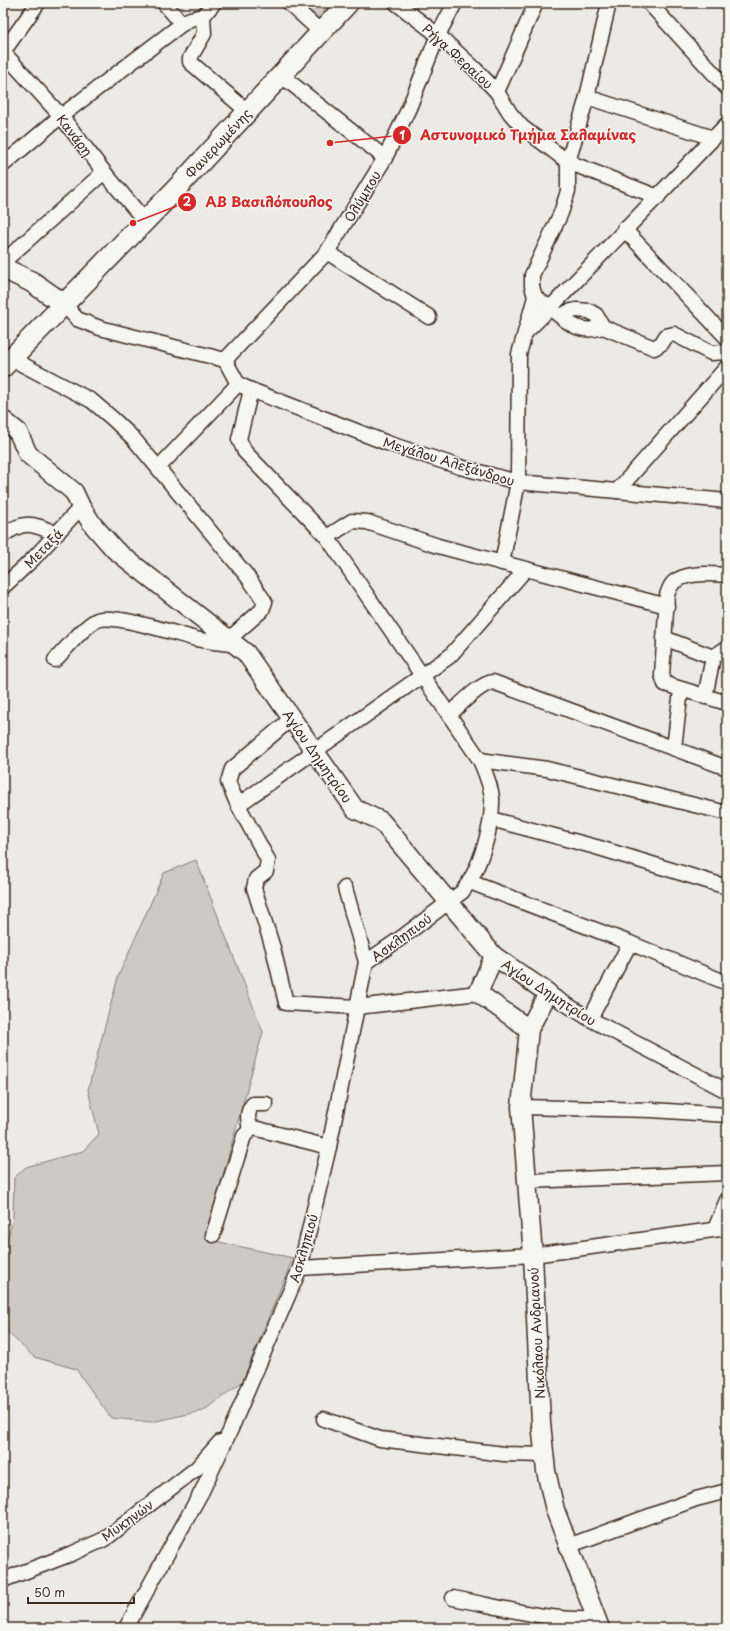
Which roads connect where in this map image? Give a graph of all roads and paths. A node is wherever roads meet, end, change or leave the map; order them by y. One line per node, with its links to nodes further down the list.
1 (38, 3): 15 (street)
2 (164, 3): 12 (street)
3 (214, 3): 11 (street)
4 (289, 3): 13 (street)
5 (348, 3): 13 (main road, Φανερωμένης)
6 (396, 3): 14 (street, Ρήγα Φεραίου)
7 (455, 3): 14 (street, Ολύμπου)
8 (536, 3): 18 (street)
9 (609, 3): 19 (street)
10 (649, 3): 17 (street)
11 (203, 16): 12 (street); 20 (street)
12 (182, 24): 21 (street)
13 (321, 32): 16 (main road, Φανερωμένης)
14 (438, 36): 18 (street, Ρήγα Φεραίου); 24 (street, Ολύμπου)
15 (3, 52): 21 (street, Κανάρη)
16 (282, 76): 20 (main road, Φανερωμένης); 24 (street)
17 (727, 88)
18 (497, 92): 25 (street, Ρήγα Φεραίου)
19 (587, 97): 23 (street); 25 (street)
20 (247, 111): 29 (main road, Φανερωμένης)
21 (61, 116): 26 (street); 27 (street, Κανάρη)
22 (727, 124): 23 (street)
23 (713, 138): 28 (street)
24 (385, 158): 31 (street, Ολύμπου)
25 (568, 162): 28 (street, Ρήγα Φεραίου); 34 (street)
26 (3, 165)
27 (104, 172): 29 (street, Κανάρη); 32 (street)
28 (658, 197): 30 (street)
29 (144, 220): 35 (main road, Φανερωμένης)
30 (624, 229): 36 (street); 41 (street)
31 (327, 252): 38 (street); 43 (street, Ολύμπου)
32 (3, 262)
33 (3, 268): 35 (main road)
34 (535, 297): 36 (street); 40 (street)
35 (65, 305): 43 (street); 44 (main road, Φανερωμένης)
36 (550, 308): 37 (street); 40 (street)
37 (561, 316): 39 (street); 39 (street)
38 (429, 317)
39 (604, 327): 42 (street)
40 (523, 335): 50 (street)
41 (727, 338)
42 (727, 352)
43 (225, 360): 46 (street)
44 (8, 363): 49 (street)
45 (727, 367): 51 (street)
46 (238, 384): 47 (street, Μεγάλου Αλεξάνδρου); 49 (street)
47 (251, 390): 50 (street, Μεγάλου Αλεξάνδρου); 56 (street)
48 (3, 420): 53 (street, Αγίου Δημητρίου)
49 (158, 468): 63 (street)
50 (518, 482): 51 (street, Μεγάλου Αλεξάνδρου); 57 (street)
51 (617, 491): 52 (street, Μεγάλου Αλεξάνδρου)
52 (727, 501)
53 (81, 507): 54 (street, Μεταξά); 63 (street, Αγίου Δημητρίου)
54 (57, 534): 55 (street); 60 (street, Μεταξά)
55 (3, 535)
56 (327, 536): 57 (street); 67 (street)
57 (502, 563): 58 (street)
58 (526, 569): 61 (street); 67 (street)
59 (727, 574): 61 (street)
60 (3, 587)
61 (667, 606): 62 (street)
62 (664, 638): 65 (street); 68 (street)
63 (233, 642): 66 (street); 72 (street, Αγίου Δημητρίου)
64 (727, 648): 65 (street)
65 (713, 657): 69 (street)
66 (55, 660)
67 (422, 677): 71 (street); 74 (street)
68 (681, 690): 69 (street); 73 (street)
69 (705, 697): 70 (street)
70 (727, 703)
71 (449, 715): 73 (street); 75 (street)
72 (292, 718): 74 (street, Αγίου Δημητρίου); 77 (street)
73 (674, 748): 76 (street)
74 (316, 751): 77 (street); 83 (street, Αγίου Δημητρίου)
75 (480, 760): 78 (street); 79 (street)
76 (727, 768)
77 (238, 805): 90 (street)
78 (727, 813)
79 (491, 819): 80 (street); 81 (street)
80 (470, 882): 83 (street, Ασκληπιού); 84 (street)
81 (727, 887)
82 (345, 888): 86 (street)
83 (450, 902): 85 (street, Αγίου Δημητρίου); 86 (street, Ασκληπιού)
84 (630, 943): 87 (street); 91 (street)
85 (494, 956): 88 (street); 89 (street, Αγίου Δημητρίου)
86 (366, 962): 90 (street, Ασκληπιού)
87 (727, 983)
88 (478, 993): 90 (street); 92 (street)
89 (548, 994): 91 (street, Αγίου Δημητρίου); 92 (street)
90 (357, 1007): 98 (street, Ασκληπιού)
91 (590, 1019): 93 (street, Αγίου Δημητρίου)
92 (529, 1029): 95 (street, Νικόλαου Ανδριανού)
93 (727, 1092)
94 (266, 1104): 97 (street)
95 (521, 1107): 96 (street); 100 (street, Νικόλαου Ανδριανού)
96 (727, 1115)
97 (250, 1130): 98 (street); 103 (street)
98 (329, 1147): 105 (street, Ασκληπιού)
99 (727, 1173): 100 (street)
100 (526, 1181): 104 (street, Νικόλαου Ανδριανού)
101 (727, 1200): 102 (street)
102 (721, 1229): 104 (street)
103 (213, 1235)
104 (533, 1255): 105 (street); 108 (street, Νικόλαου Ανδριανού)
105 (300, 1268): 107 (street, Ασκληπιού)
106 (324, 1419): 108 (street)
107 (231, 1429): 111 (street, Μυκηνών); 114 (street, Ασκληπιού)
108 (545, 1455): 110 (street, Νικόλαου Ανδριανού)
109 (727, 1490): 110 (street)
110 (568, 1546): 113 (street, Νικόλαου Ανδριανού)
111 (3, 1580)
112 (453, 1598): 113 (street)
113 (598, 1624)
114 (126, 1628)

